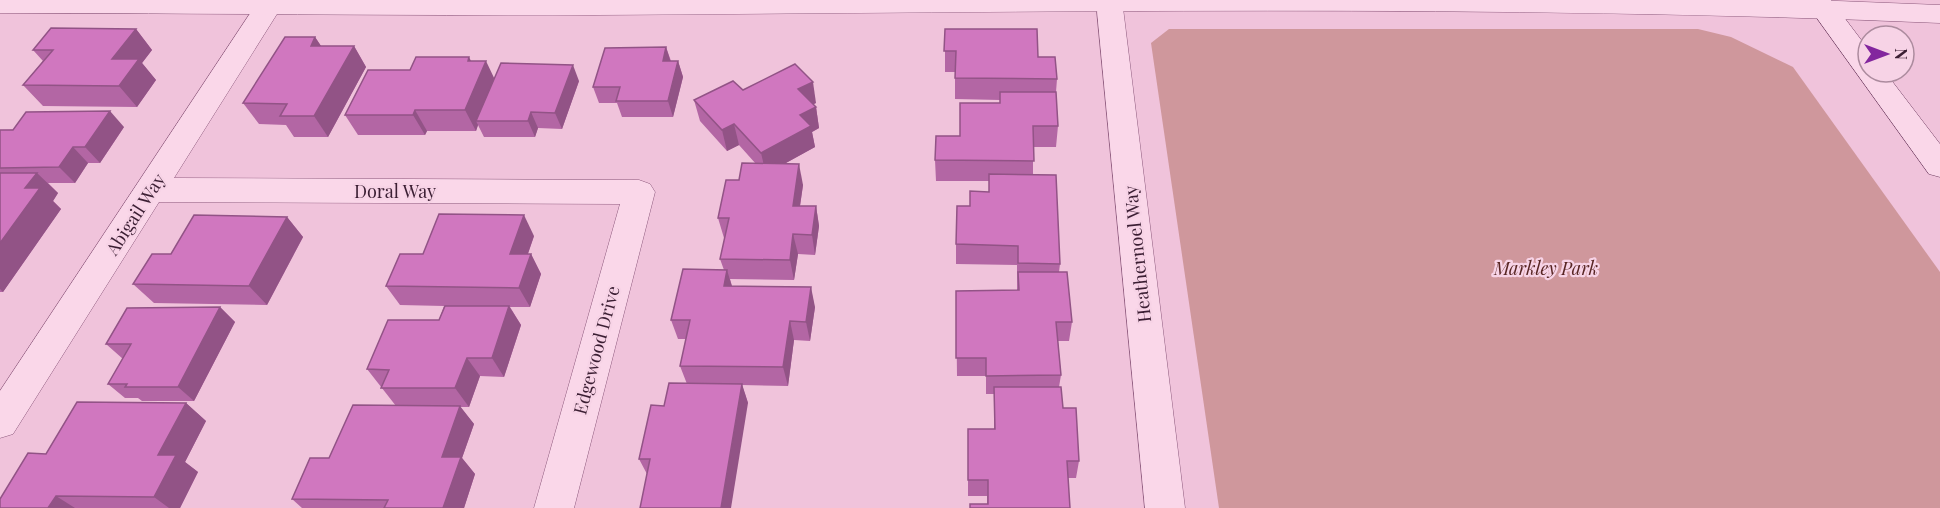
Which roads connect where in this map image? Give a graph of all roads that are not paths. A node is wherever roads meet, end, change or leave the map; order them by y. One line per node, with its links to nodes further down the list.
1 (1109, 1): 3 (street); 4 (street); 13 (street, Heathernoel Way)
2 (0, 4): 4 (street)
3 (1821, 5): 5 (street); 6 (street)
4 (269, 6): 9 (street, Abigail Way)
5 (1940, 14)
6 (1856, 52)
7 (1879, 84): 8 (street)
8 (1940, 166)
9 (151, 190): 10 (street, Doral Way); 11 (street, Abigail Way)
10 (639, 192): 12 (street, Edgewood Drive)
11 (0, 422)
12 (554, 508)
13 (1165, 508)

